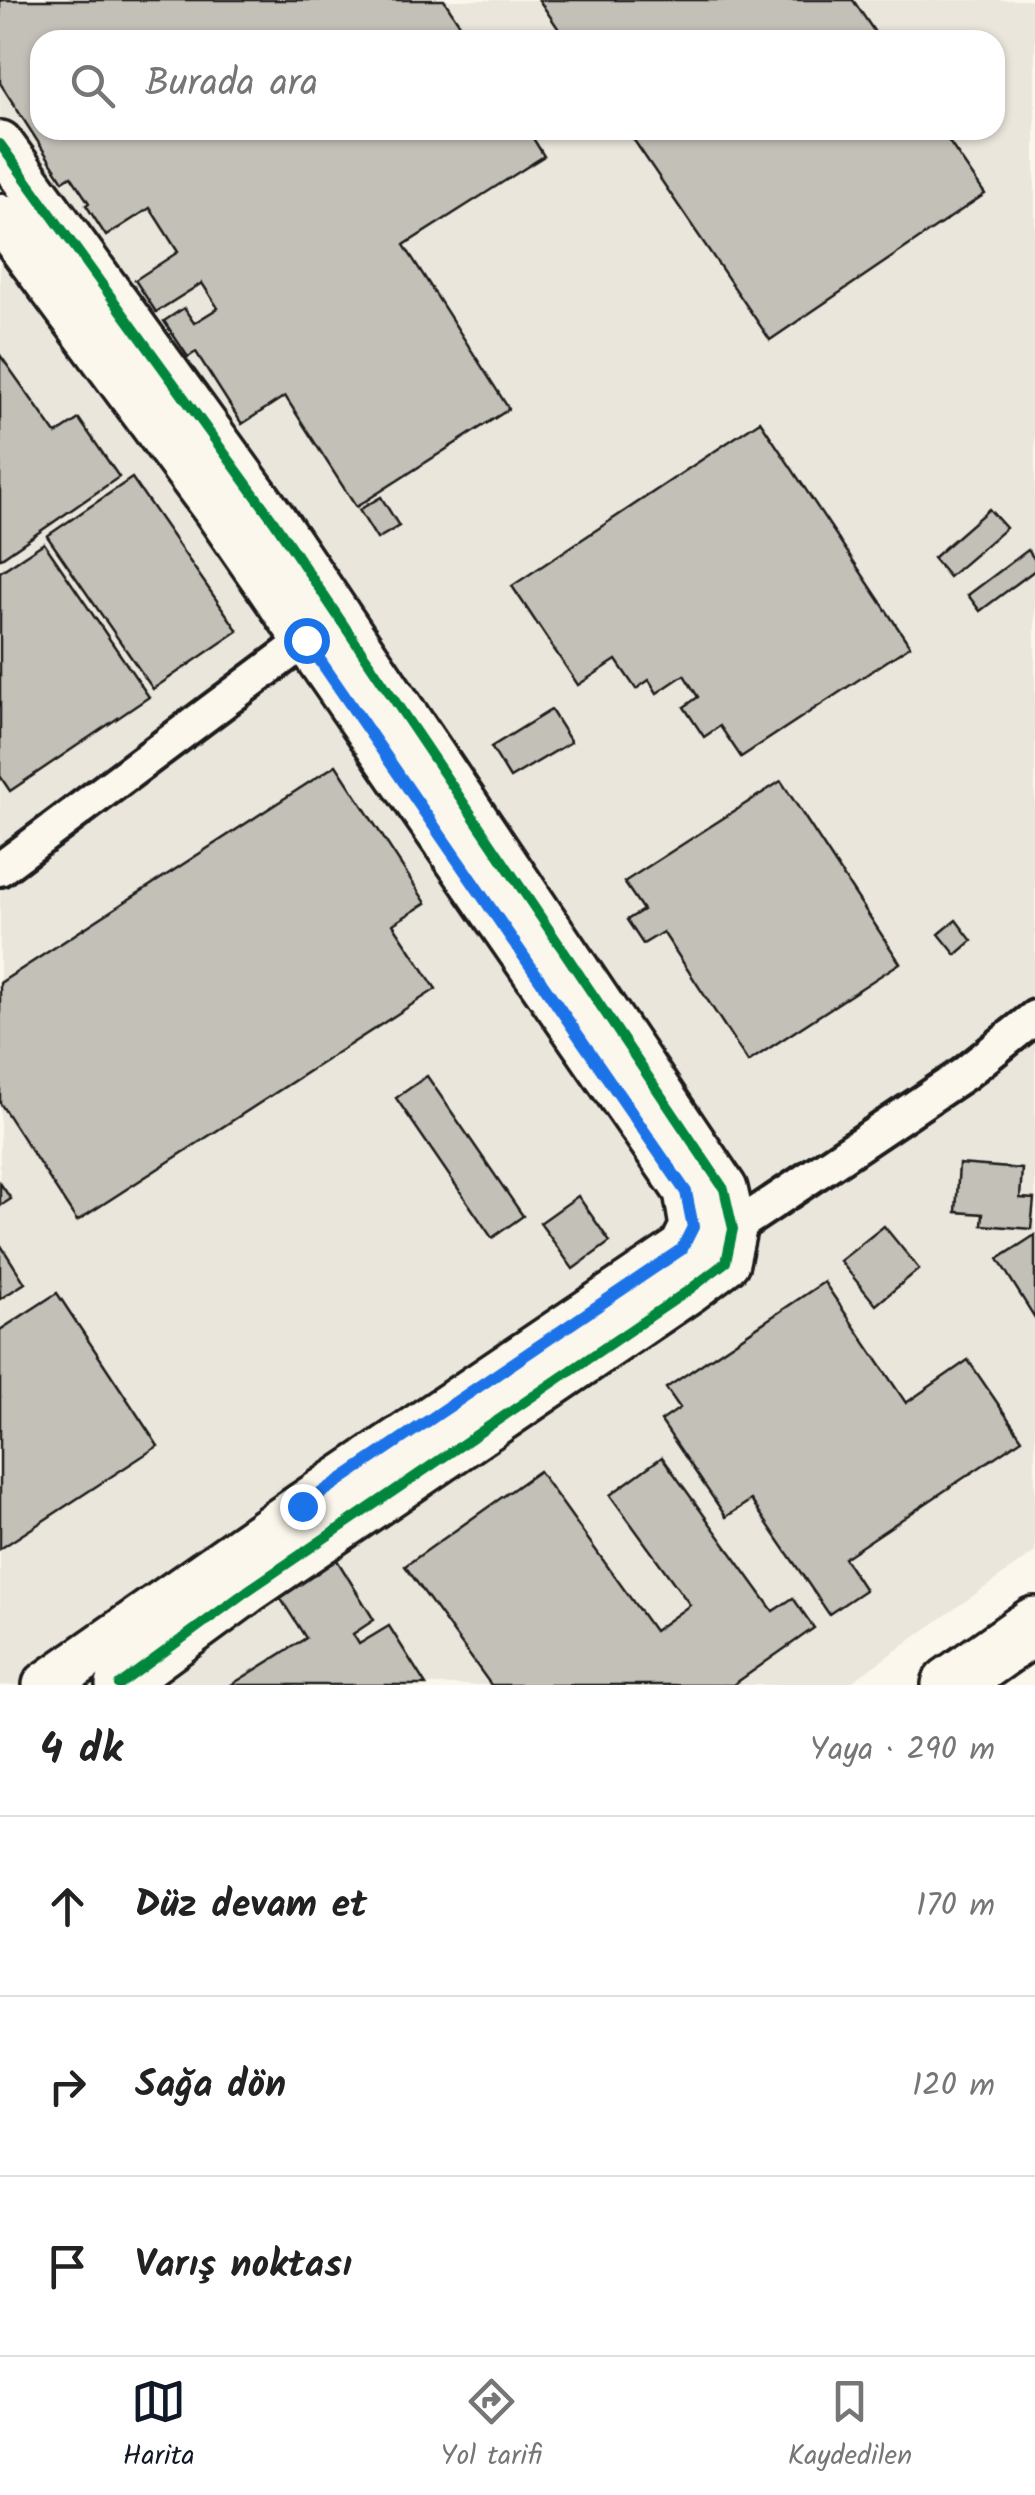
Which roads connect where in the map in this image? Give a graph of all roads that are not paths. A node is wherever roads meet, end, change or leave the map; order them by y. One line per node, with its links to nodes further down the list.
1 (0, 144): 3 (street)
2 (0, 217): 3 (street)
3 (324, 631): 4 (street); 6 (street); 8 (street)
4 (0, 869)
5 (1035, 1017): 6 (street)
6 (733, 1228): 9 (street)
7 (1035, 1625): 10 (highway)
8 (46, 1685)
9 (119, 1685)
10 (950, 1685)

